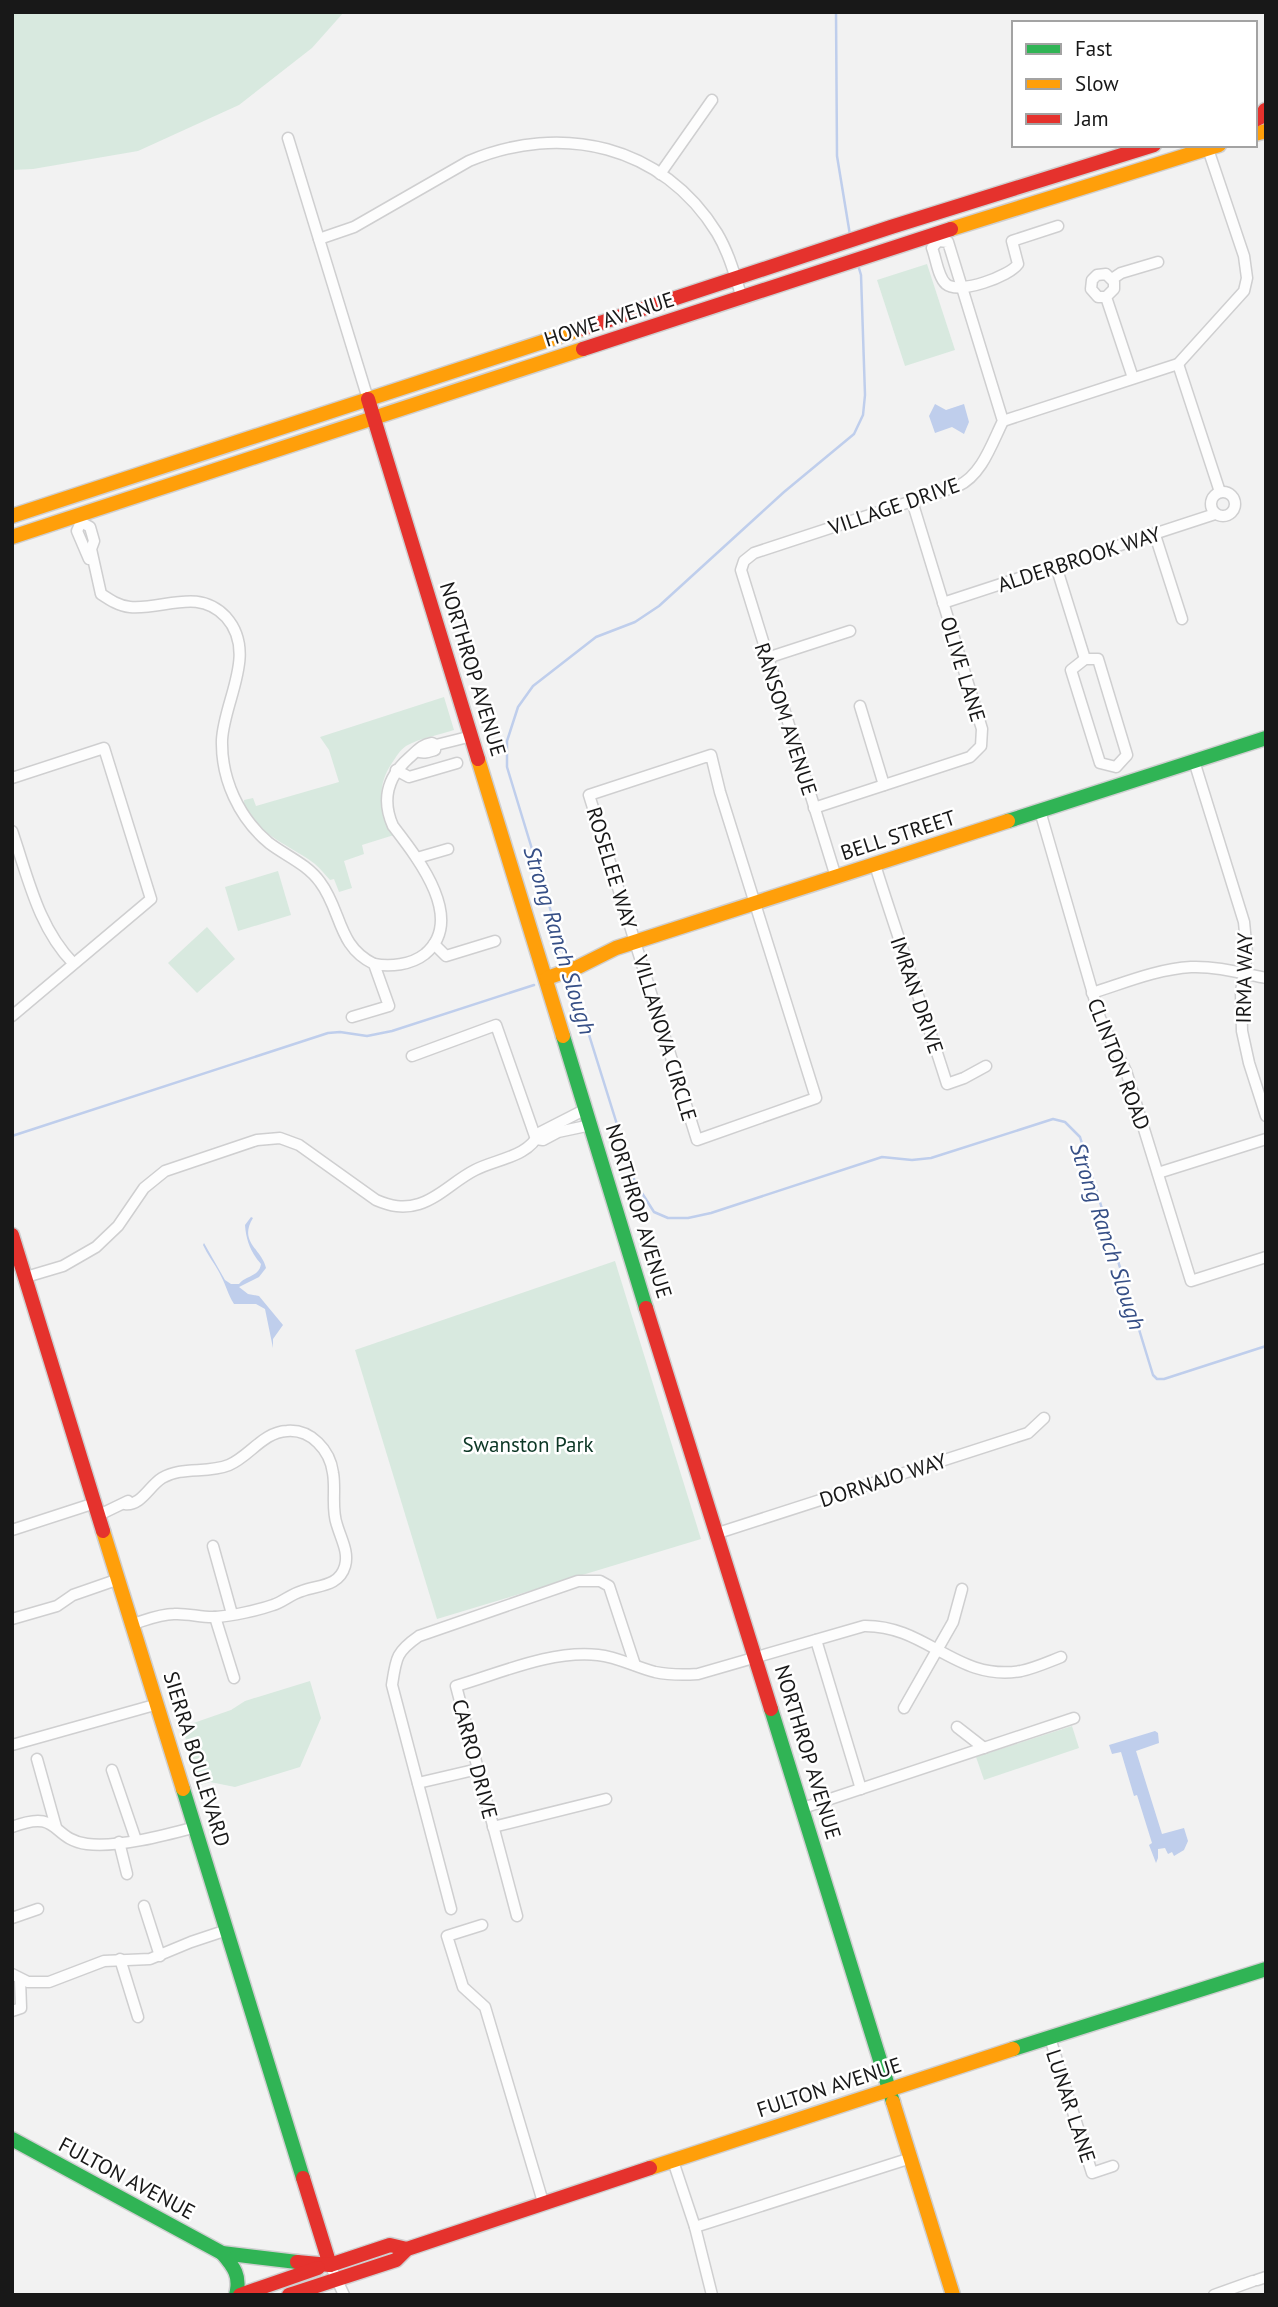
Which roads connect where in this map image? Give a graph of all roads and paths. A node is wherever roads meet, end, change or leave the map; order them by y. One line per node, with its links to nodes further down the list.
1 (712, 100): 6 (street)
2 (288, 138): 11 (street, NORTHROP AVENUE)
3 (1148, 147): 7 (street, HOWE AVENUE)
4 (1210, 147): 10 (street, HOWE AVENUE)
5 (1213, 147): 19 (street)
6 (660, 174): 11 (street); 14 (street)
7 (987, 198): 8 (street, HOWE AVENUE); 10 (street)
8 (935, 214): 12 (street); 14 (street, HOWE AVENUE)
9 (1058, 226): 16 (street)
10 (937, 237): 12 (street, HOWE AVENUE); 16 (street); 16 (street)
11 (319, 239): 21 (street, NORTHROP AVENUE)
12 (870, 255): 18 (street, HOWE AVENUE)
13 (1158, 262): 15 (street)
14 (736, 278): 18 (street); 21 (street, HOWE AVENUE)
15 (1112, 279): 17 (street); 17 (street)
16 (961, 289): 23 (street)
17 (1106, 297): 20 (street)
18 (742, 298): 22 (street, HOWE AVENUE)
19 (1178, 364): 20 (street); 25 (street, ALDERBROOK WAY)
20 (1133, 378): 23 (street)
21 (368, 400): 22 (street, NORTHROP AVENUE); 24 (street, HOWE AVENUE)
22 (374, 417): 29 (street, HOWE AVENUE); 40 (street, NORTHROP AVENUE)
23 (1003, 421): 26 (street, VILLAGE DRIVE)
24 (144, 473): 28 (street, HOWE AVENUE); 29 (street)
25 (1220, 492): 27 (street); 27 (street, ALDERBROOK WAY)
26 (912, 501): 32 (street, VILLAGE DRIVE); 34 (street, OLIVE LANE)
27 (1215, 514): 30 (street, ALDERBROOK WAY)
28 (12, 516)
29 (80, 518): 31 (street, HOWE AVENUE); 61 (street)
30 (1155, 535): 33 (street, ALDERBROOK WAY); 35 (street)
31 (12, 537)
32 (744, 561): 37 (street, RANSOM AVENUE)
33 (1056, 566): 34 (street, ALDERBROOK WAY); 38 (street)
34 (943, 603): 47 (street, OLIVE LANE)
35 (1182, 620)
36 (850, 631): 37 (street)
37 (767, 659): 49 (street, RANSOM AVENUE)
38 (1085, 659): 44 (street); 44 (street)
39 (860, 706): 47 (street)
40 (472, 736): 45 (street); 63 (street, NORTHROP AVENUE)
41 (1266, 738): 42 (street, BELL STREET)
42 (1194, 761): 48 (street, BELL STREET); 62 (street, IRMA WAY)
43 (457, 763): 45 (street)
44 (1116, 767): 48 (street)
45 (397, 770): 53 (street)
46 (12, 778): 60 (street)
47 (884, 785): 49 (street, OLIVE LANE)
48 (1122, 785): 50 (street, BELL STREET)
49 (814, 808): 55 (street, RANSOM AVENUE)
50 (1040, 811): 54 (street, BELL STREET); 65 (street, CLINTON ROAD)
51 (12, 831): 60 (street)
52 (448, 849): 53 (street)
53 (417, 858): 59 (street)
54 (876, 865): 55 (street, BELL STREET); 69 (street, IMRAN DRIVE)
55 (836, 877): 56 (street, BELL STREET)
56 (755, 904): 58 (street, BELL STREET); 58 (street, ROSELEE WAY); 58 (street, VILLANOVA CIRCLE)
57 (495, 941): 59 (street)
58 (635, 942): 63 (street, BELL STREET)
59 (434, 944): 61 (street)
60 (73, 963): 66 (street)
61 (373, 964): 67 (street)
62 (1244, 974): 64 (street); 65 (street); 71 (street, IRMA WAY)
63 (547, 978): 70 (street, NORTHROP AVENUE)
64 (1266, 978)
65 (1092, 993): 76 (street, CLINTON ROAD)
66 (12, 1016)
67 (352, 1017)
68 (412, 1056): 74 (street)
69 (986, 1066)
70 (586, 1109): 72 (street, NORTHROP AVENUE); 73 (street)
71 (1266, 1116)
72 (591, 1125): 73 (street); 83 (street, NORTHROP AVENUE)
73 (557, 1128): 74 (street)
74 (536, 1139): 79 (street)
75 (1266, 1139): 76 (street)
76 (1158, 1173): 78 (street, CLINTON ROAD)
77 (12, 1234): 79 (street, SIERRA BOULEVARD)
78 (1266, 1257)
79 (26, 1278): 81 (street, SIERRA BOULEVARD)
80 (1044, 1418): 83 (street, DORNAJO WAY)
81 (97, 1509): 82 (street); 85 (street, SIERRA BOULEVARD); 87 (street)
82 (12, 1530)
83 (718, 1533): 94 (street, NORTHROP AVENUE)
84 (213, 1546): 87 (street)
85 (119, 1579): 89 (street); 90 (street, SIERRA BOULEVARD)
86 (962, 1589): 92 (street)
87 (232, 1614): 88 (street)
88 (215, 1617): 90 (street); 96 (street)
89 (12, 1619)
90 (133, 1625): 97 (street, SIERRA BOULEVARD)
91 (816, 1640): 92 (street, CARRO DRIVE); 94 (street, CARRO DRIVE); 107 (street)
92 (937, 1650): 93 (street, CARRO DRIVE); 98 (street)
93 (1061, 1657)
94 (757, 1658): 95 (street, CARRO DRIVE); 109 (street, NORTHROP AVENUE)
95 (635, 1665): 104 (street, CARRO DRIVE); 106 (street)
96 (234, 1678)
97 (158, 1704): 101 (street); 111 (street, SIERRA BOULEVARD)
98 (904, 1709)
99 (1074, 1718): 102 (street)
100 (957, 1727): 102 (street)
101 (12, 1745)
102 (984, 1748): 107 (street)
103 (37, 1759): 110 (street)
104 (478, 1769): 106 (street); 112 (street, CARRO DRIVE)
105 (112, 1770): 114 (street)
106 (418, 1783): 119 (street)
107 (862, 1789): 109 (street)
108 (606, 1799): 112 (street)
109 (803, 1808): 131 (street, NORTHROP AVENUE)
110 (56, 1827): 113 (street); 115 (street)
111 (195, 1827): 114 (street); 123 (street, SIERRA BOULEVARD)
112 (493, 1827): 120 (street, CARRO DRIVE)
113 (12, 1828)
114 (136, 1840): 115 (street)
115 (119, 1842): 116 (street)
116 (127, 1874)
117 (144, 1906): 124 (street)
118 (38, 1909): 121 (street)
119 (452, 1909)
120 (517, 1916)
121 (12, 1918)
122 (482, 1925): 136 (street)
123 (228, 1930): 124 (street); 140 (street, SIERRA BOULEVARD)
124 (160, 1956): 125 (street)
125 (120, 1959): 127 (street); 129 (street)
126 (1266, 1969): 130 (street, FULTON AVENUE)
127 (16, 1977): 128 (street)
128 (12, 2011)
129 (138, 2017)
130 (1050, 2038): 131 (street, FULTON AVENUE); 135 (street, LUNAR LANE)
131 (890, 2088): 133 (street, NORTHROP AVENUE); 134 (street, FULTON AVENUE)
132 (12, 2139): 139 (street, FULTON AVENUE)
133 (911, 2158): 137 (street); 147 (street, NORTHROP AVENUE)
134 (673, 2161): 136 (street, FULTON AVENUE); 137 (street)
135 (1112, 2166)
136 (543, 2202): 138 (street, FULTON AVENUE)
137 (695, 2227): 146 (street)
138 (407, 2249): 140 (street, FULTON AVENUE); 142 (street, FULTON AVENUE)
139 (222, 2253): 140 (street, FULTON AVENUE); 143 (street, FULTON AVENUE)
140 (330, 2265): 142 (street, SIERRA BOULEVARD); 143 (street)
141 (1258, 2279): 148 (street)
142 (335, 2280): 144 (street, FULTON AVENUE); 145 (street, SIERRA BOULEVARD)
143 (238, 2295)
144 (289, 2295)
145 (344, 2295)
146 (712, 2295)
147 (953, 2295)
148 (1214, 2295)

